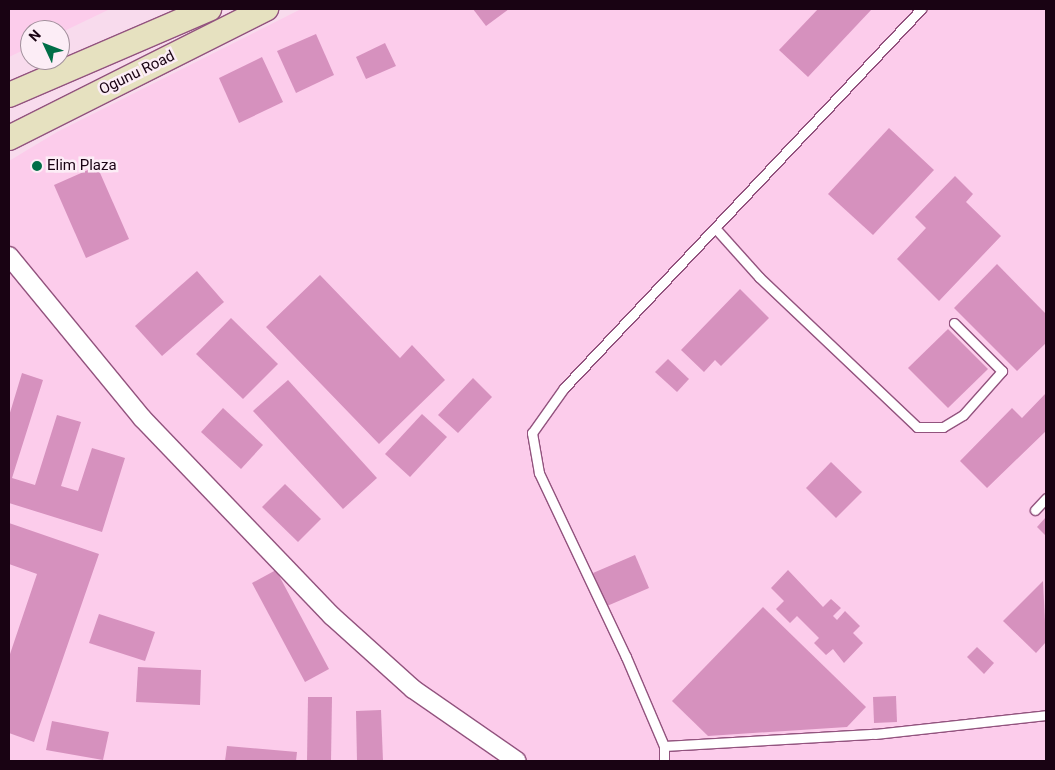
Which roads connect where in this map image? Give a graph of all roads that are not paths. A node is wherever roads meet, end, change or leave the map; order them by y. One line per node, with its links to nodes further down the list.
1 (209, 9): 4 (main road, Ogunu Road)
2 (266, 9): 5 (main road, Ogunu Road)
3 (921, 9): 6 (lane)
4 (9, 95)
5 (9, 138)
6 (717, 230): 8 (lane); 12 (lane)
7 (9, 256): 13 (street)
8 (954, 323)
9 (1046, 498): 10 (lane)
10 (1035, 510)
11 (1046, 715): 12 (lane)
12 (664, 746): 14 (lane)
13 (516, 761)
14 (664, 761)

